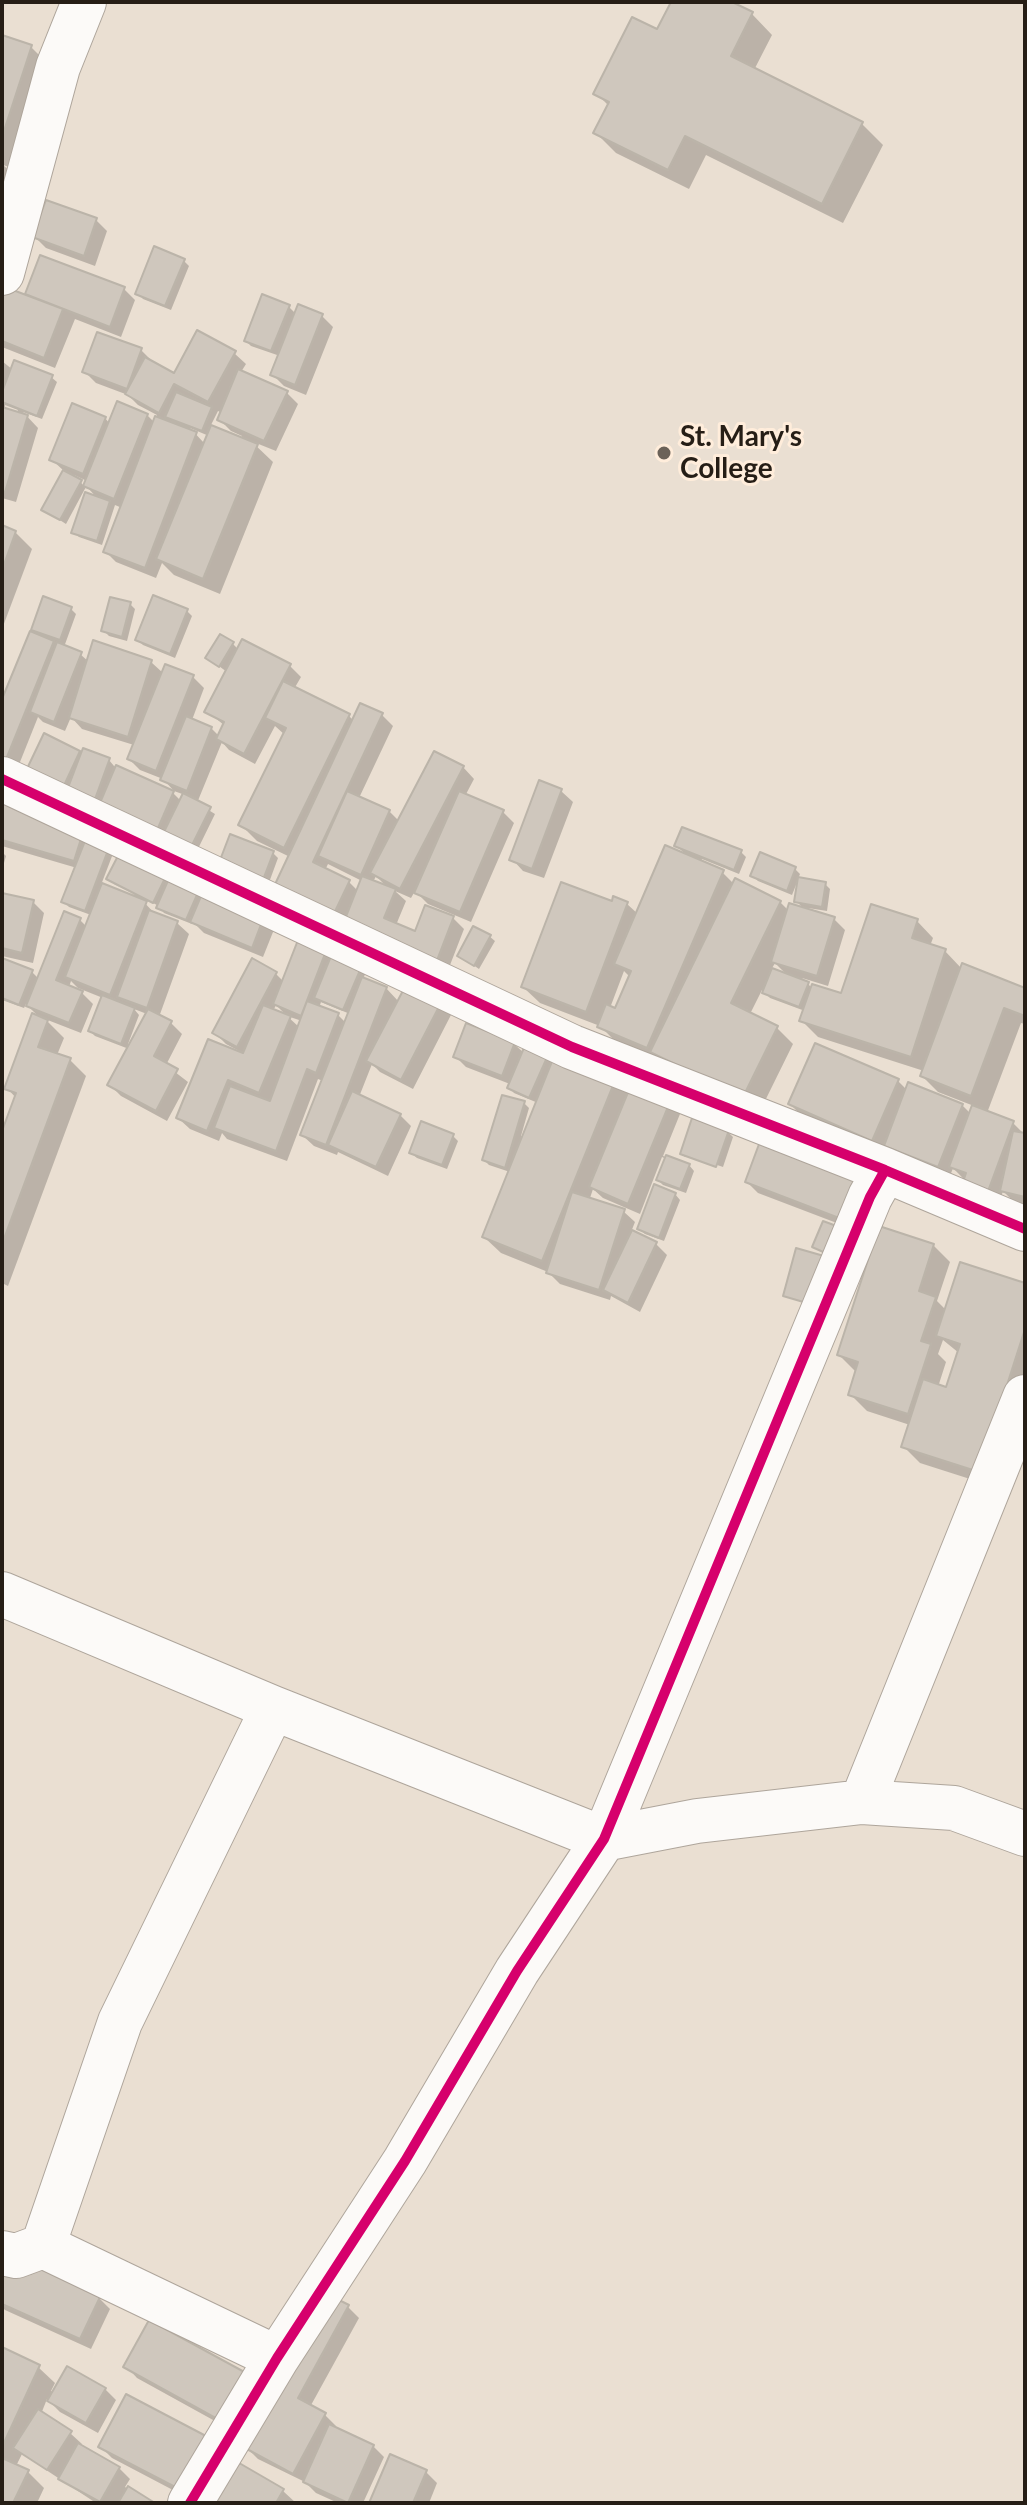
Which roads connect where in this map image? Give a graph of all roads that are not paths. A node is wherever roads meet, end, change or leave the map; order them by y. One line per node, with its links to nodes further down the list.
1 (84, 2): 2 (street)
2 (2, 273)
3 (2, 779): 4 (street)
4 (885, 1170): 5 (street); 11 (street)
5 (1025, 1229)
6 (1025, 1397): 9 (street)
7 (2, 1594): 8 (street)
8 (273, 1708): 11 (street); 12 (street)
9 (862, 1802): 10 (street); 11 (street)
10 (1025, 1834)
11 (604, 1839): 13 (street)
12 (22, 2249): 13 (street)
13 (277, 2358): 14 (street)
14 (190, 2503)

